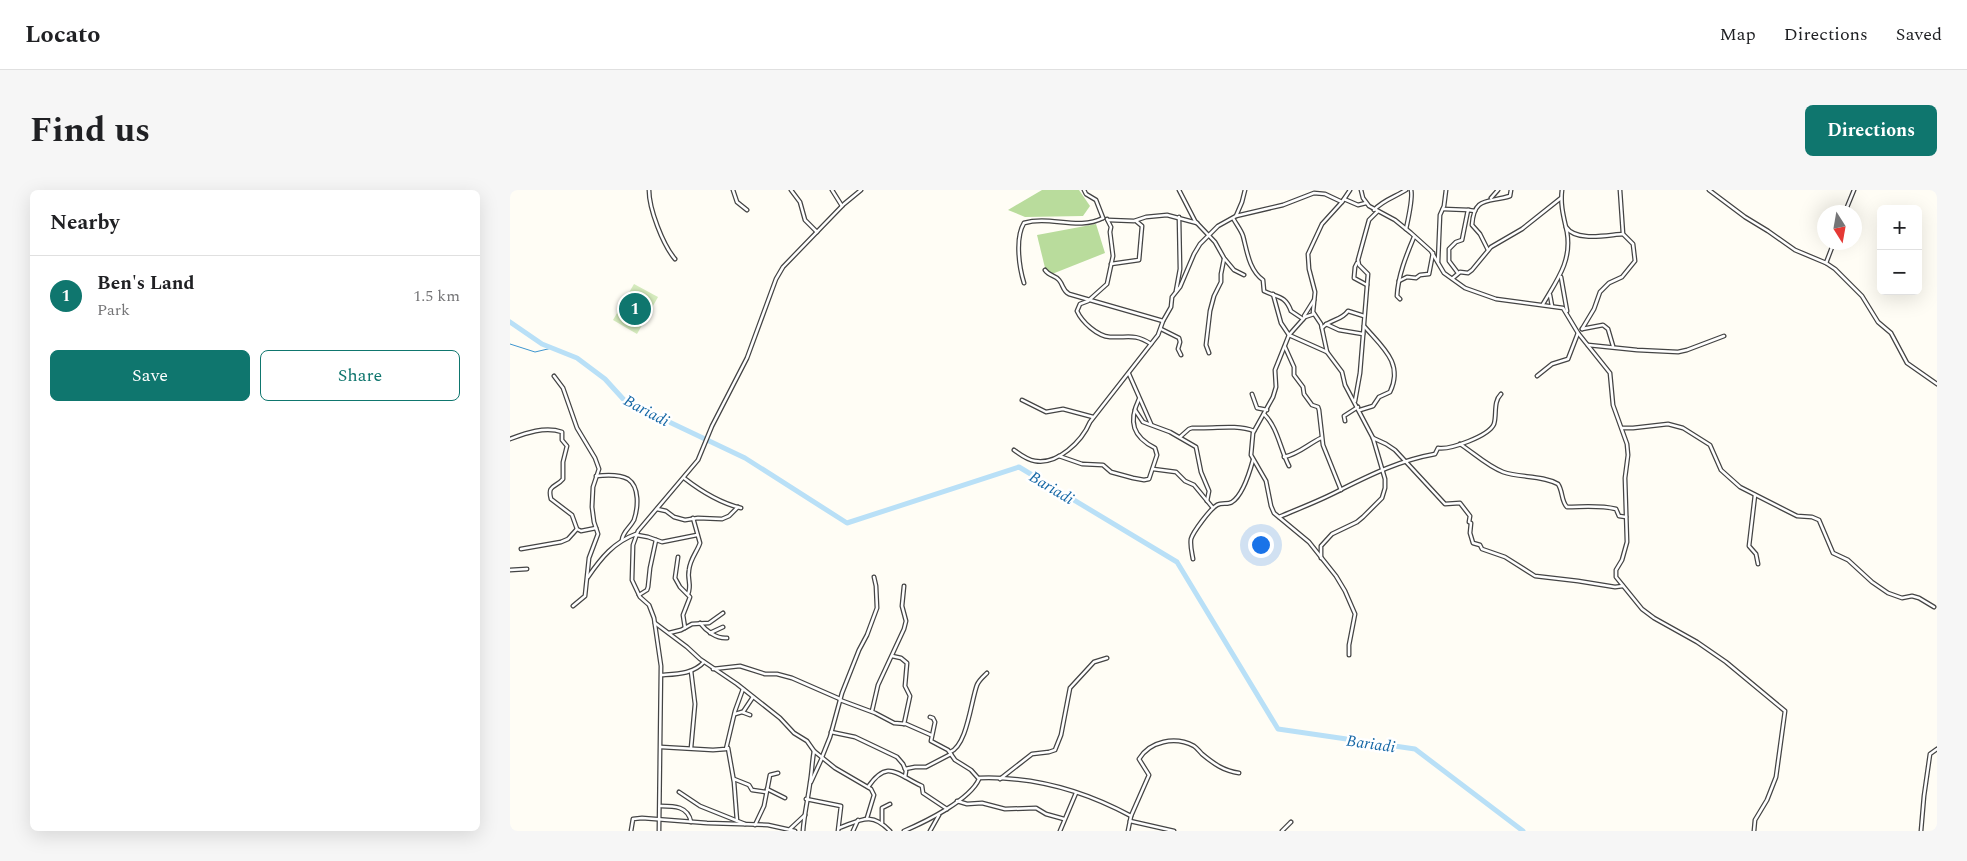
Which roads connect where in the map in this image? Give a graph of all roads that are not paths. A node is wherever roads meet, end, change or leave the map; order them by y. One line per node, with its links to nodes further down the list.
1 (649, 190): 49 (street)
2 (734, 190): 30 (street)
3 (791, 190): 41 (street)
4 (832, 190): 28 (street)
5 (861, 190): 28 (street)
6 (1084, 190): 36 (street)
7 (1179, 190): 38 (street)
8 (1245, 190): 34 (street)
9 (1310, 190): 22 (street)
10 (1350, 190): 25 (street)
11 (1361, 190): 26 (street)
12 (1406, 190): 32 (street)
13 (1411, 190): 40 (street)
14 (1441, 190): 21 (street)
15 (1498, 190): 24 (street)
16 (1511, 190): 24 (street)
17 (1562, 190): 23 (street)
18 (1620, 190): 42 (street)
19 (1709, 190): 50 (street)
20 (1854, 190): 27 (street)
21 (1446, 191): 29 (street)
22 (1312, 193): 25 (street); 34 (street)
23 (1561, 198): 39 (street); 45 (street)
24 (1490, 199): 33 (street)
25 (1343, 201): 26 (street); 66 (street)
26 (1366, 203): 32 (street)
27 (1848, 205)
28 (842, 206): 41 (street)
29 (1443, 209): 31 (street); 52 (street)
30 (747, 210)
31 (1469, 210): 33 (street); 55 (street)
32 (1376, 211): 40 (street); 51 (street)
33 (1475, 211): 45 (street)
34 (1234, 217): 43 (street); 64 (street)
35 (1179, 218): 37 (street); 38 (street); 62 (street)
36 (1105, 219): 37 (street); 53 (street); 60 (street)
37 (1134, 221): 53 (street)
38 (1197, 223): 43 (street)
39 (1566, 226): 42 (street); 57 (street)
40 (1406, 229): 44 (street)
41 (817, 232): 123 (street)
42 (1623, 234): 79 (street)
43 (1209, 235): 48 (street); 62 (street)
44 (1415, 236): 47 (street); 59 (street)
45 (1488, 250): 55 (street)
46 (1831, 250): 50 (street)
47 (1433, 254): 52 (street); 59 (street)
48 (1224, 258): 56 (street); 89 (street)
49 (675, 259)
50 (1826, 262): 94 (street)
51 (1358, 263): 61 (street); 61 (street)
52 (1438, 263): 58 (street)
53 (1111, 264): 67 (street)
54 (1045, 270): 67 (street)
55 (1458, 273): 58 (street)
56 (1244, 275)
57 (1561, 275): 63 (street); 70 (street)
58 (1453, 278): 68 (street)
59 (1400, 281): 65 (street)
60 (1024, 283)
61 (1368, 286): 72 (street)
62 (1176, 291): 74 (street)
63 (1549, 293): 68 (street); 69 (street)
64 (1273, 294): 73 (street); 82 (street)
65 (1400, 298)
66 (1314, 299): 71 (street); 73 (street)
67 (1088, 301): 74 (street); 84 (street)
68 (1543, 304): 69 (street)
69 (1552, 306): 70 (street)
70 (1567, 313): 80 (street)
71 (1314, 314): 73 (street); 78 (street)
72 (1364, 316): 75 (street); 76 (street)
73 (1303, 318): 82 (street)
74 (1163, 321): 77 (street)
75 (1326, 324): 78 (street); 81 (street)
76 (1364, 326): 81 (street); 100 (street)
77 (1161, 329): 84 (street); 90 (street)
78 (1322, 329): 88 (street)
79 (1582, 329): 80 (street); 87 (street)
80 (1578, 332): 85 (street); 93 (street)
81 (1363, 334): 99 (street)
82 (1289, 335): 86 (street); 88 (street)
83 (1724, 336): 87 (street)
84 (1151, 344): 91 (street)
85 (1588, 344): 87 (street); 107 (street)
86 (1285, 345): 102 (street); 110 (street)
87 (1613, 346)
88 (1326, 352): 99 (street)
89 (1209, 353)
90 (1181, 355)
91 (1129, 374): 97 (street); 104 (street)
92 (554, 376): 122 (street)
93 (1537, 376)
94 (1937, 384)
95 (1252, 394): 102 (street)
96 (1501, 394): 113 (street)
97 (1139, 399): 101 (street); 106 (street)
98 (1022, 400): 104 (street)
99 (1355, 401): 100 (street)
100 (1359, 409): 105 (street); 111 (street)
101 (1135, 410): 106 (street); 120 (street)
102 (1267, 410): 103 (street)
103 (1264, 414): 108 (street); 116 (street)
104 (1093, 417): 115 (street)
105 (1345, 421)
106 (1151, 424): 109 (street)
107 (1622, 428): 125 (street); 129 (street)
108 (1254, 431): 109 (street); 117 (street)
109 (1180, 437): 126 (street)
110 (1321, 438): 116 (street); 124 (street)
111 (1373, 438): 118 (street); 121 (street)
112 (510, 439): 133 (street)
113 (1460, 444): 118 (street); 129 (street)
114 (1014, 450): 115 (street)
115 (1059, 456): 120 (street)
116 (1284, 457): 119 (street)
117 (1253, 460): 127 (street); 131 (street)
118 (1406, 461): 121 (street); 148 (street)
119 (1289, 466)
120 (1153, 469): 126 (street)
121 (1382, 469): 124 (street); 140 (street)
122 (596, 476): 132 (street); 136 (street)
123 (684, 478): 128 (street); 130 (street)
124 (1341, 490): 131 (street)
125 (1755, 495): 142 (street); 152 (street)
126 (1207, 501): 127 (street)
127 (1213, 508): 141 (street)
128 (656, 509): 130 (street); 134 (street)
129 (1626, 517): 148 (street)
130 (692, 518): 135 (street)
131 (1278, 518): 140 (street)
132 (596, 528): 133 (street); 146 (street)
133 (577, 529): 138 (street)
134 (637, 534): 136 (street); 137 (street); 150 (street)
135 (697, 535): 137 (street); 149 (street)
136 (622, 540): 146 (street)
137 (656, 540): 150 (street)
138 (521, 549)
139 (678, 557): 149 (street)
140 (1321, 558): 161 (street)
141 (1193, 559)
142 (1758, 564)
143 (527, 569): 144 (street)
144 (510, 570)
145 (874, 577): 171 (street)
146 (587, 579): 151 (street)
147 (904, 586): 162 (street)
148 (1623, 586): 237 (street)
149 (688, 594): 157 (street)
150 (639, 595): 154 (street)
151 (573, 606)
152 (1934, 607)
153 (723, 613): 155 (street)
154 (655, 622): 158 (street); 168 (street)
155 (700, 623): 157 (street); 159 (street)
156 (723, 627): 159 (street)
157 (685, 628): 158 (street)
158 (670, 633): 164 (street)
159 (710, 633): 160 (street)
160 (727, 638)
161 (1349, 655)
162 (892, 656): 172 (street); 177 (street)
163 (1107, 658): 193 (street)
164 (704, 662): 165 (street); 166 (street)
165 (713, 669): 169 (street); 171 (street)
166 (691, 671): 168 (street); 182 (street)
167 (987, 673): 185 (street)
168 (662, 675): 181 (street)
169 (743, 689): 170 (street); 174 (street)
170 (754, 697): 173 (street); 184 (street)
171 (839, 699): 172 (street); 178 (street)
172 (872, 711): 177 (street)
173 (743, 712): 174 (street); 175 (street)
174 (734, 714): 180 (street)
175 (750, 715)
176 (930, 717): 179 (street)
177 (904, 724): 179 (street)
178 (831, 732): 186 (street); 187 (street)
179 (931, 735): 185 (street)
180 (727, 746): 182 (street); 192 (street)
181 (660, 747): 182 (street); 205 (street)
182 (691, 748)
183 (1937, 749): 238 (street)
184 (814, 751): 186 (street); 195 (street)
185 (951, 753): 187 (street); 191 (street)
186 (822, 758): 195 (street); 197 (street)
187 (905, 769): 190 (street)
188 (778, 773): 198 (street)
189 (1239, 773): 209 (street)
190 (905, 777): 197 (street); 206 (street)
191 (979, 778): 193 (street); 203 (street)
192 (734, 779): 194 (street); 196 (street)
193 (1000, 779): 200 (street)
194 (741, 782): 196 (street); 198 (street)
195 (810, 784): 202 (street)
196 (734, 786): 214 (street)
197 (868, 787): 210 (street)
198 (767, 790): 201 (street); 220 (street)
199 (679, 792): 214 (street)
200 (1076, 793): 209 (street); 211 (street)
201 (785, 798)
202 (806, 800): 208 (street); 223 (street)
203 (958, 801): 206 (street); 211 (street)
204 (890, 804): 219 (street)
205 (660, 806): 212 (street); 216 (street)
206 (947, 808): 207 (street)
207 (940, 813): 231 (street); 232 (street)
208 (805, 815): 222 (street); 227 (street)
209 (1131, 816): 215 (street)
210 (867, 818): 213 (street); 219 (street)
211 (1064, 819): 233 (street)
212 (660, 820): 216 (street); 224 (street); 225 (street)
213 (858, 820): 223 (street); 228 (street)
214 (737, 821): 218 (street)
215 (1130, 821): 234 (street); 235 (street)
216 (691, 822): 218 (street)
217 (1291, 822): 236 (street)
218 (745, 824): 220 (street)
219 (882, 824): 221 (street)
220 (755, 825): 222 (street)
221 (887, 828): 229 (street); 230 (street)
222 (790, 829): 226 (street)
223 (838, 829)
224 (631, 831)
225 (659, 831)
226 (795, 831)
227 (803, 831)
228 (854, 831)
229 (884, 831)
230 (890, 831)
231 (904, 831)
232 (930, 831)
233 (1060, 831)
234 (1128, 831)
235 (1174, 831)
236 (1282, 831)
237 (1754, 831)
238 (1921, 831)

